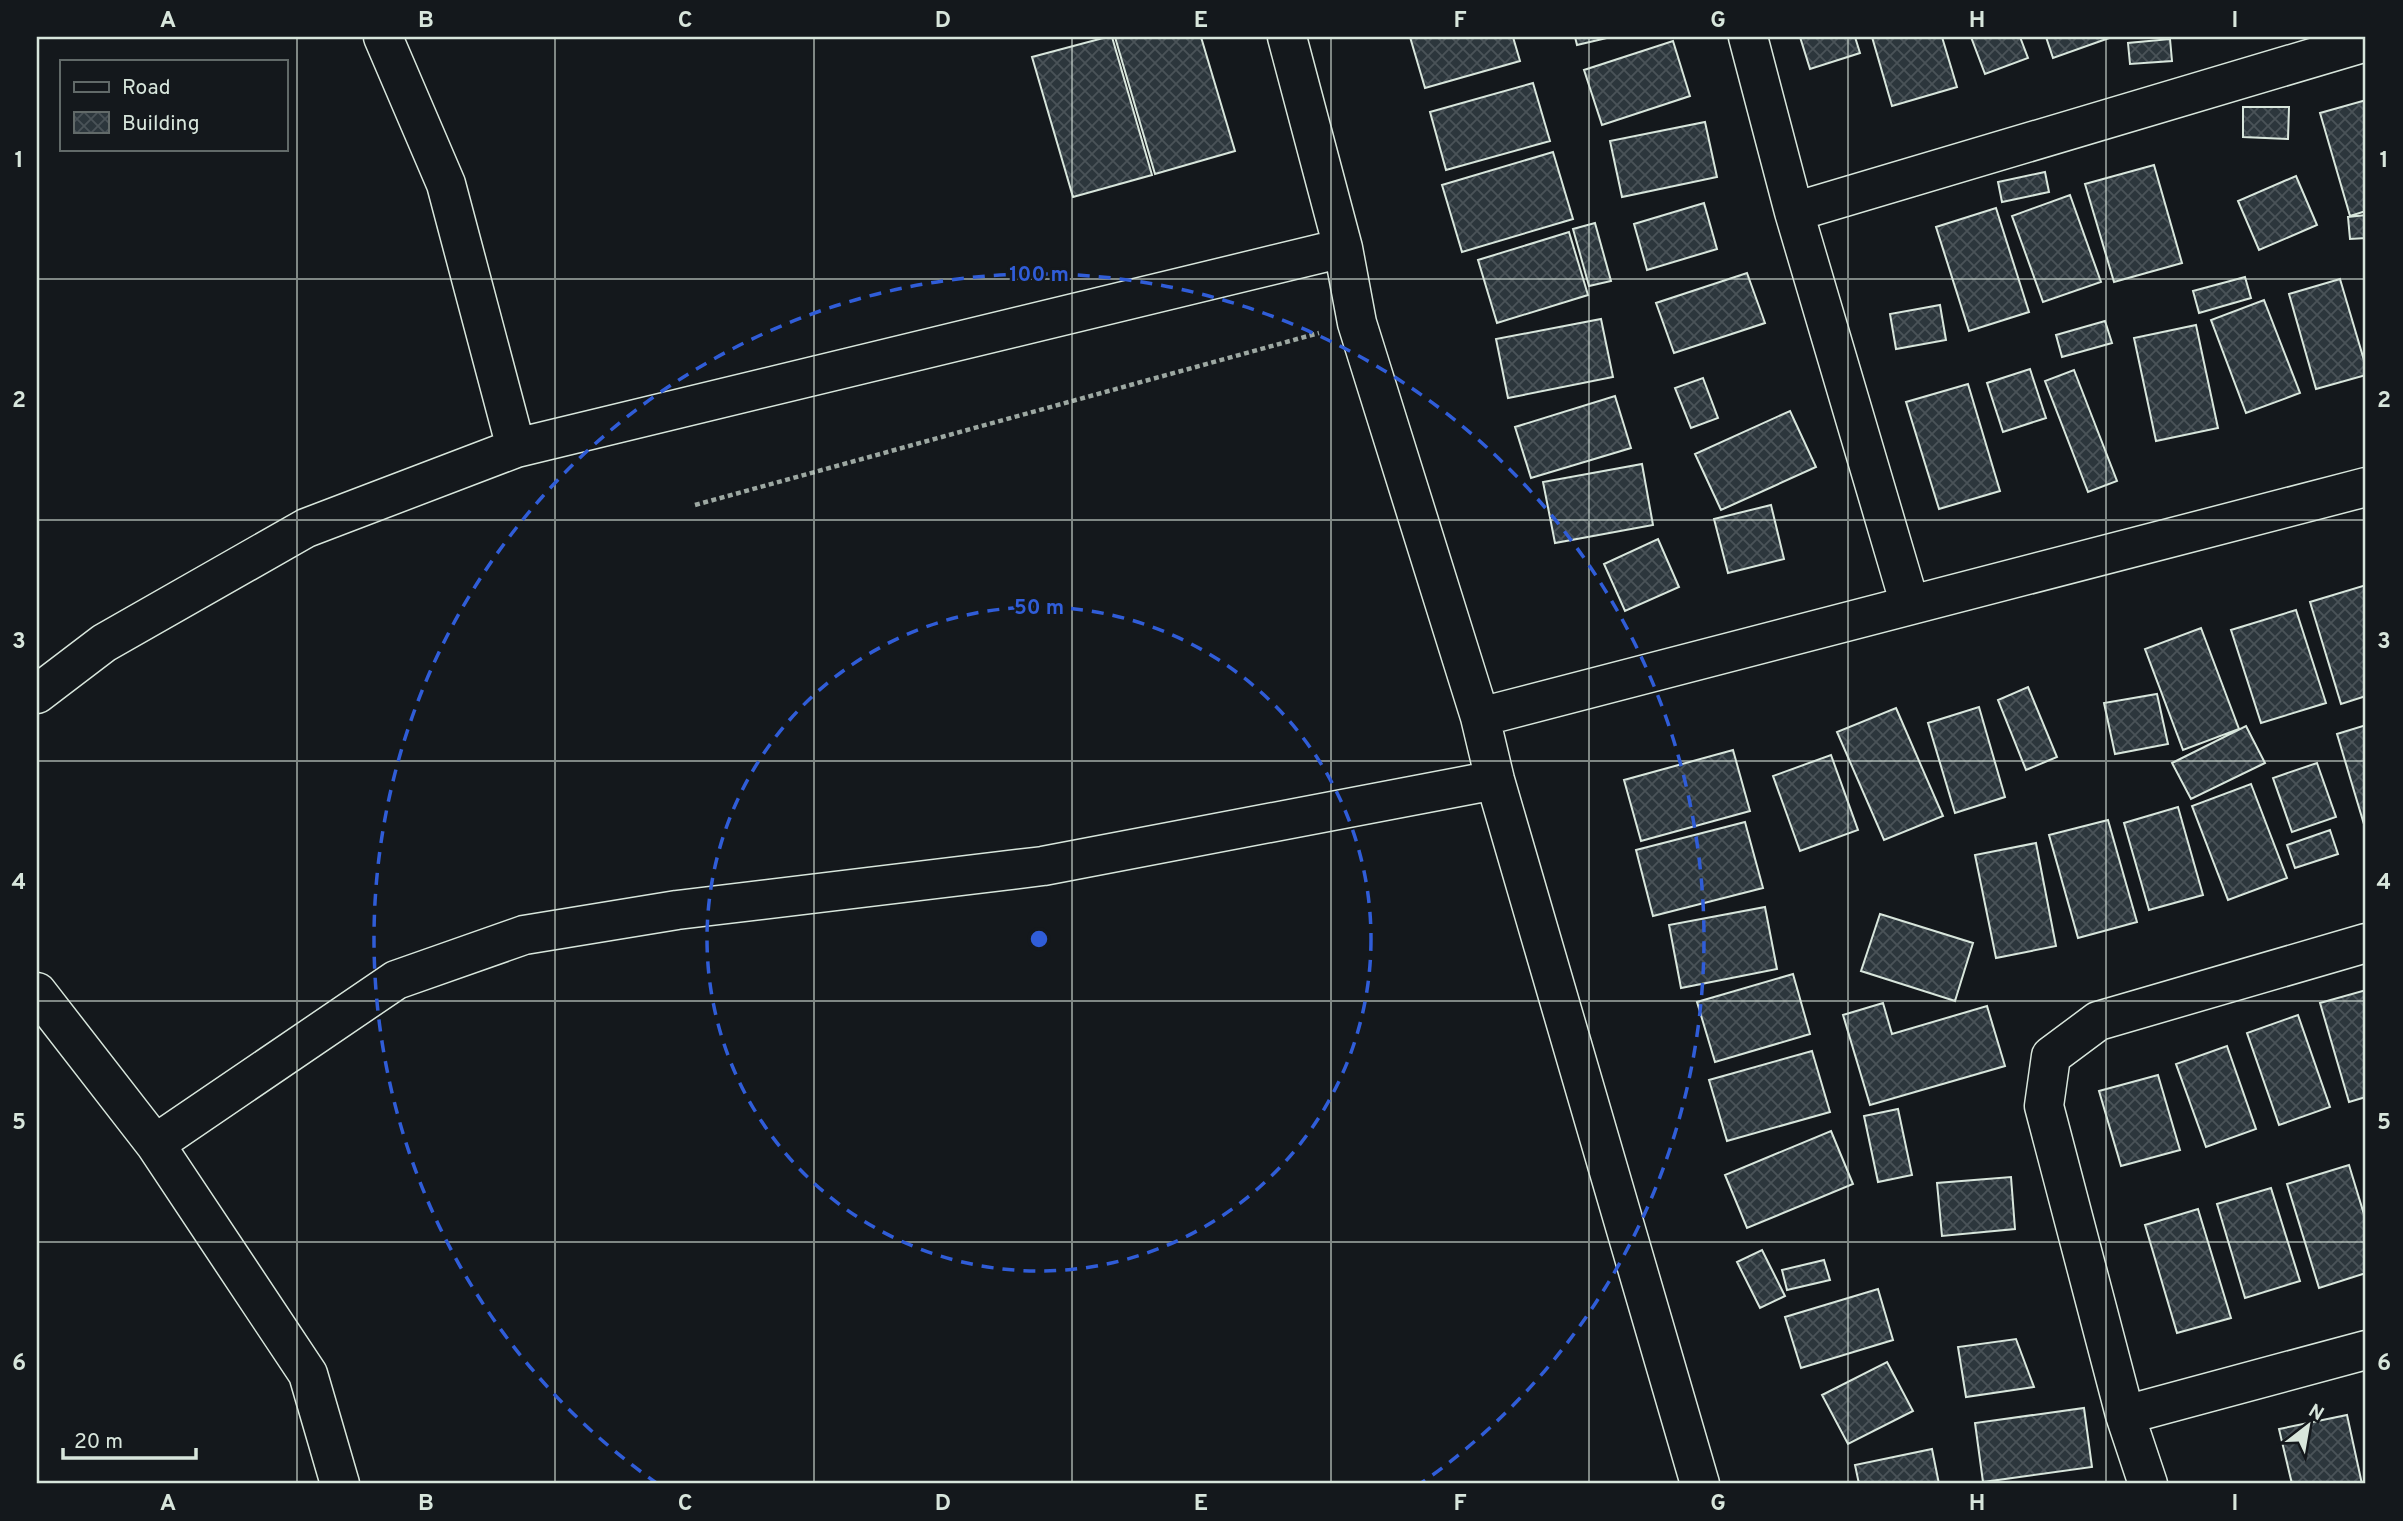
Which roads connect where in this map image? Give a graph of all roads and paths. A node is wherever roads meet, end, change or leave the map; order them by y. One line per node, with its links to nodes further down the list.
1 (383, 37): 8 (street)
2 (1287, 37): 6 (street)
3 (1748, 37): 5 (street)
4 (2366, 42): 5 (street)
5 (1794, 212): 11 (street)
6 (1343, 248): 7 (street); 8 (street)
7 (1357, 323): 10 (path); 13 (street)
8 (516, 448): 12 (street)
9 (2366, 487): 11 (street)
10 (695, 506)
11 (1910, 605): 13 (street)
12 (37, 694)
13 (1480, 717): 14 (street)
14 (1495, 780): 17 (street); 21 (street)
15 (2366, 943): 19 (street)
16 (37, 992): 17 (street)
17 (155, 1144): 20 (street)
18 (2366, 1350): 19 (street)
19 (2125, 1415): 22 (street)
20 (340, 1484)
21 (1700, 1484)
22 (2148, 1484)

